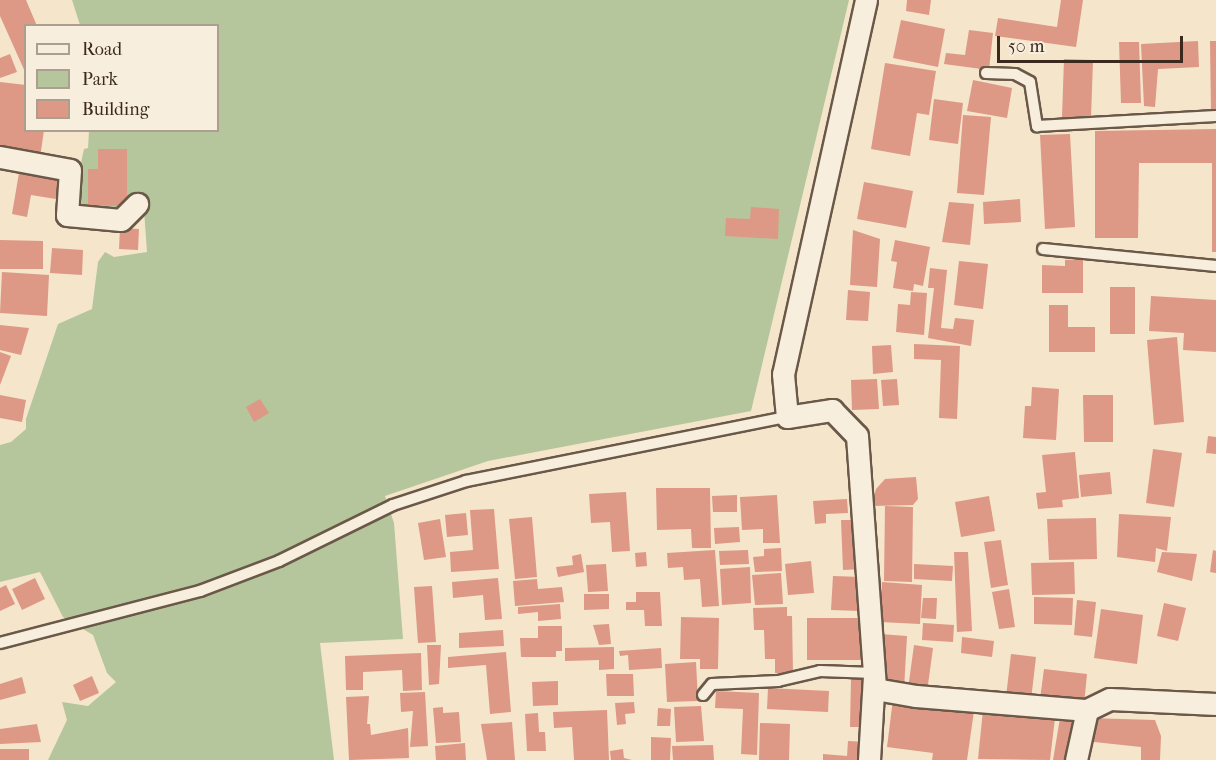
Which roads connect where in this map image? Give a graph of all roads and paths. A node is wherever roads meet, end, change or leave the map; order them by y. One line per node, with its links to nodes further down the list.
1 (866, 0): 8 (street)
2 (986, 73): 3 (lane)
3 (1216, 116)
4 (0, 156): 5 (street)
5 (137, 204)
6 (1043, 249): 7 (lane)
7 (1216, 266)
8 (787, 417): 9 (lane); 10 (street)
9 (0, 643)
10 (874, 673): 11 (lane); 13 (street); 14 (street)
11 (703, 695)
12 (1216, 704): 13 (street)
13 (1087, 710): 15 (street)
14 (868, 760)
15 (1076, 760)

